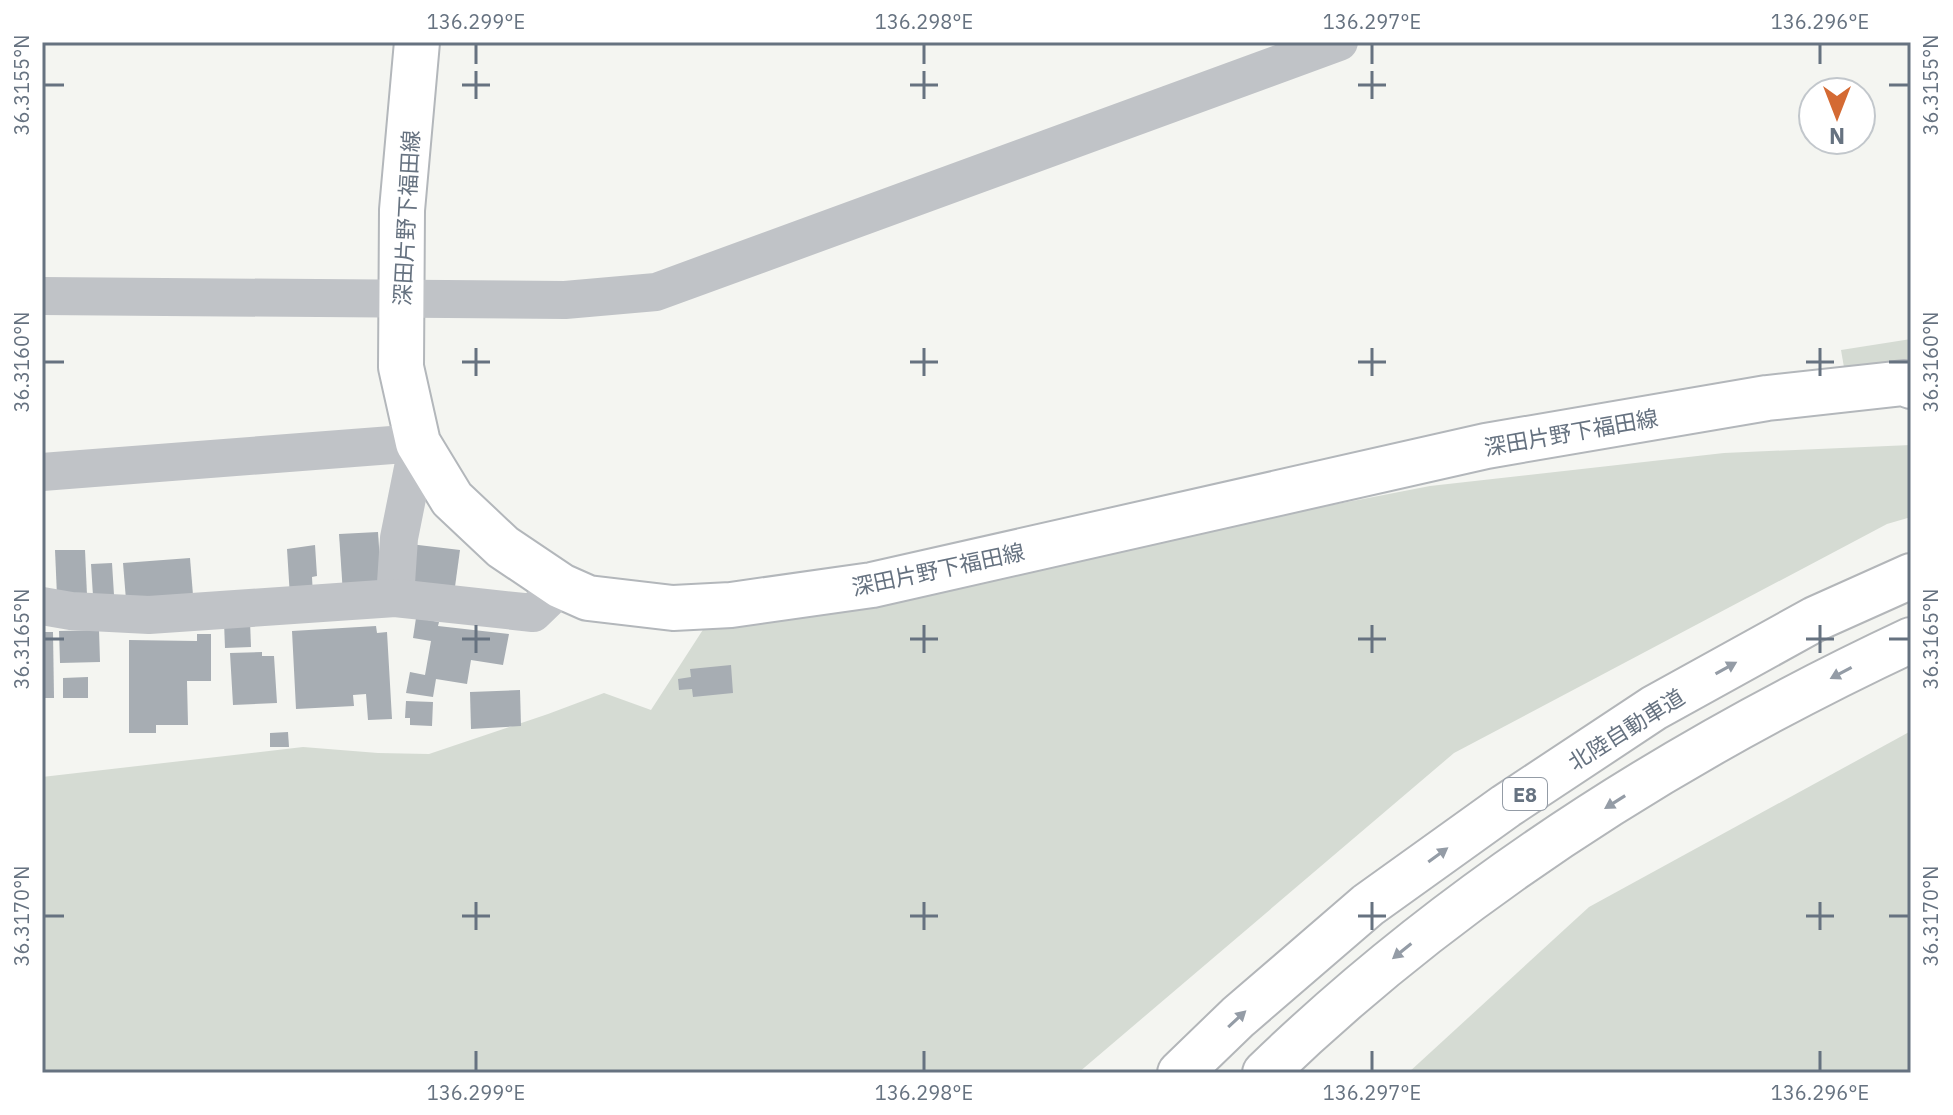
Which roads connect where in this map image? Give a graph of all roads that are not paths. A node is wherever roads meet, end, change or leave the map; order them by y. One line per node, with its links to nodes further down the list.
1 (417, 42): 4 (main road, 深田片野下福田線)
2 (1339, 42): 4 (street)
3 (42, 296): 4 (street)
4 (402, 299): 6 (main road, 深田片野下福田線)
5 (1911, 386): 9 (main road, 深田片野下福田線)
6 (418, 443): 7 (street); 9 (main road, 深田片野下福田線); 10 (street)
7 (42, 472)
8 (1911, 576): 13 (main road, 北陸自動車道 / E8, one-way to 8)
9 (561, 586): 10 (street)
10 (395, 598): 11 (street)
11 (42, 606)
12 (1911, 640): 14 (main road, E8, one-way to 14)
13 (1180, 1073)
14 (1265, 1073)

